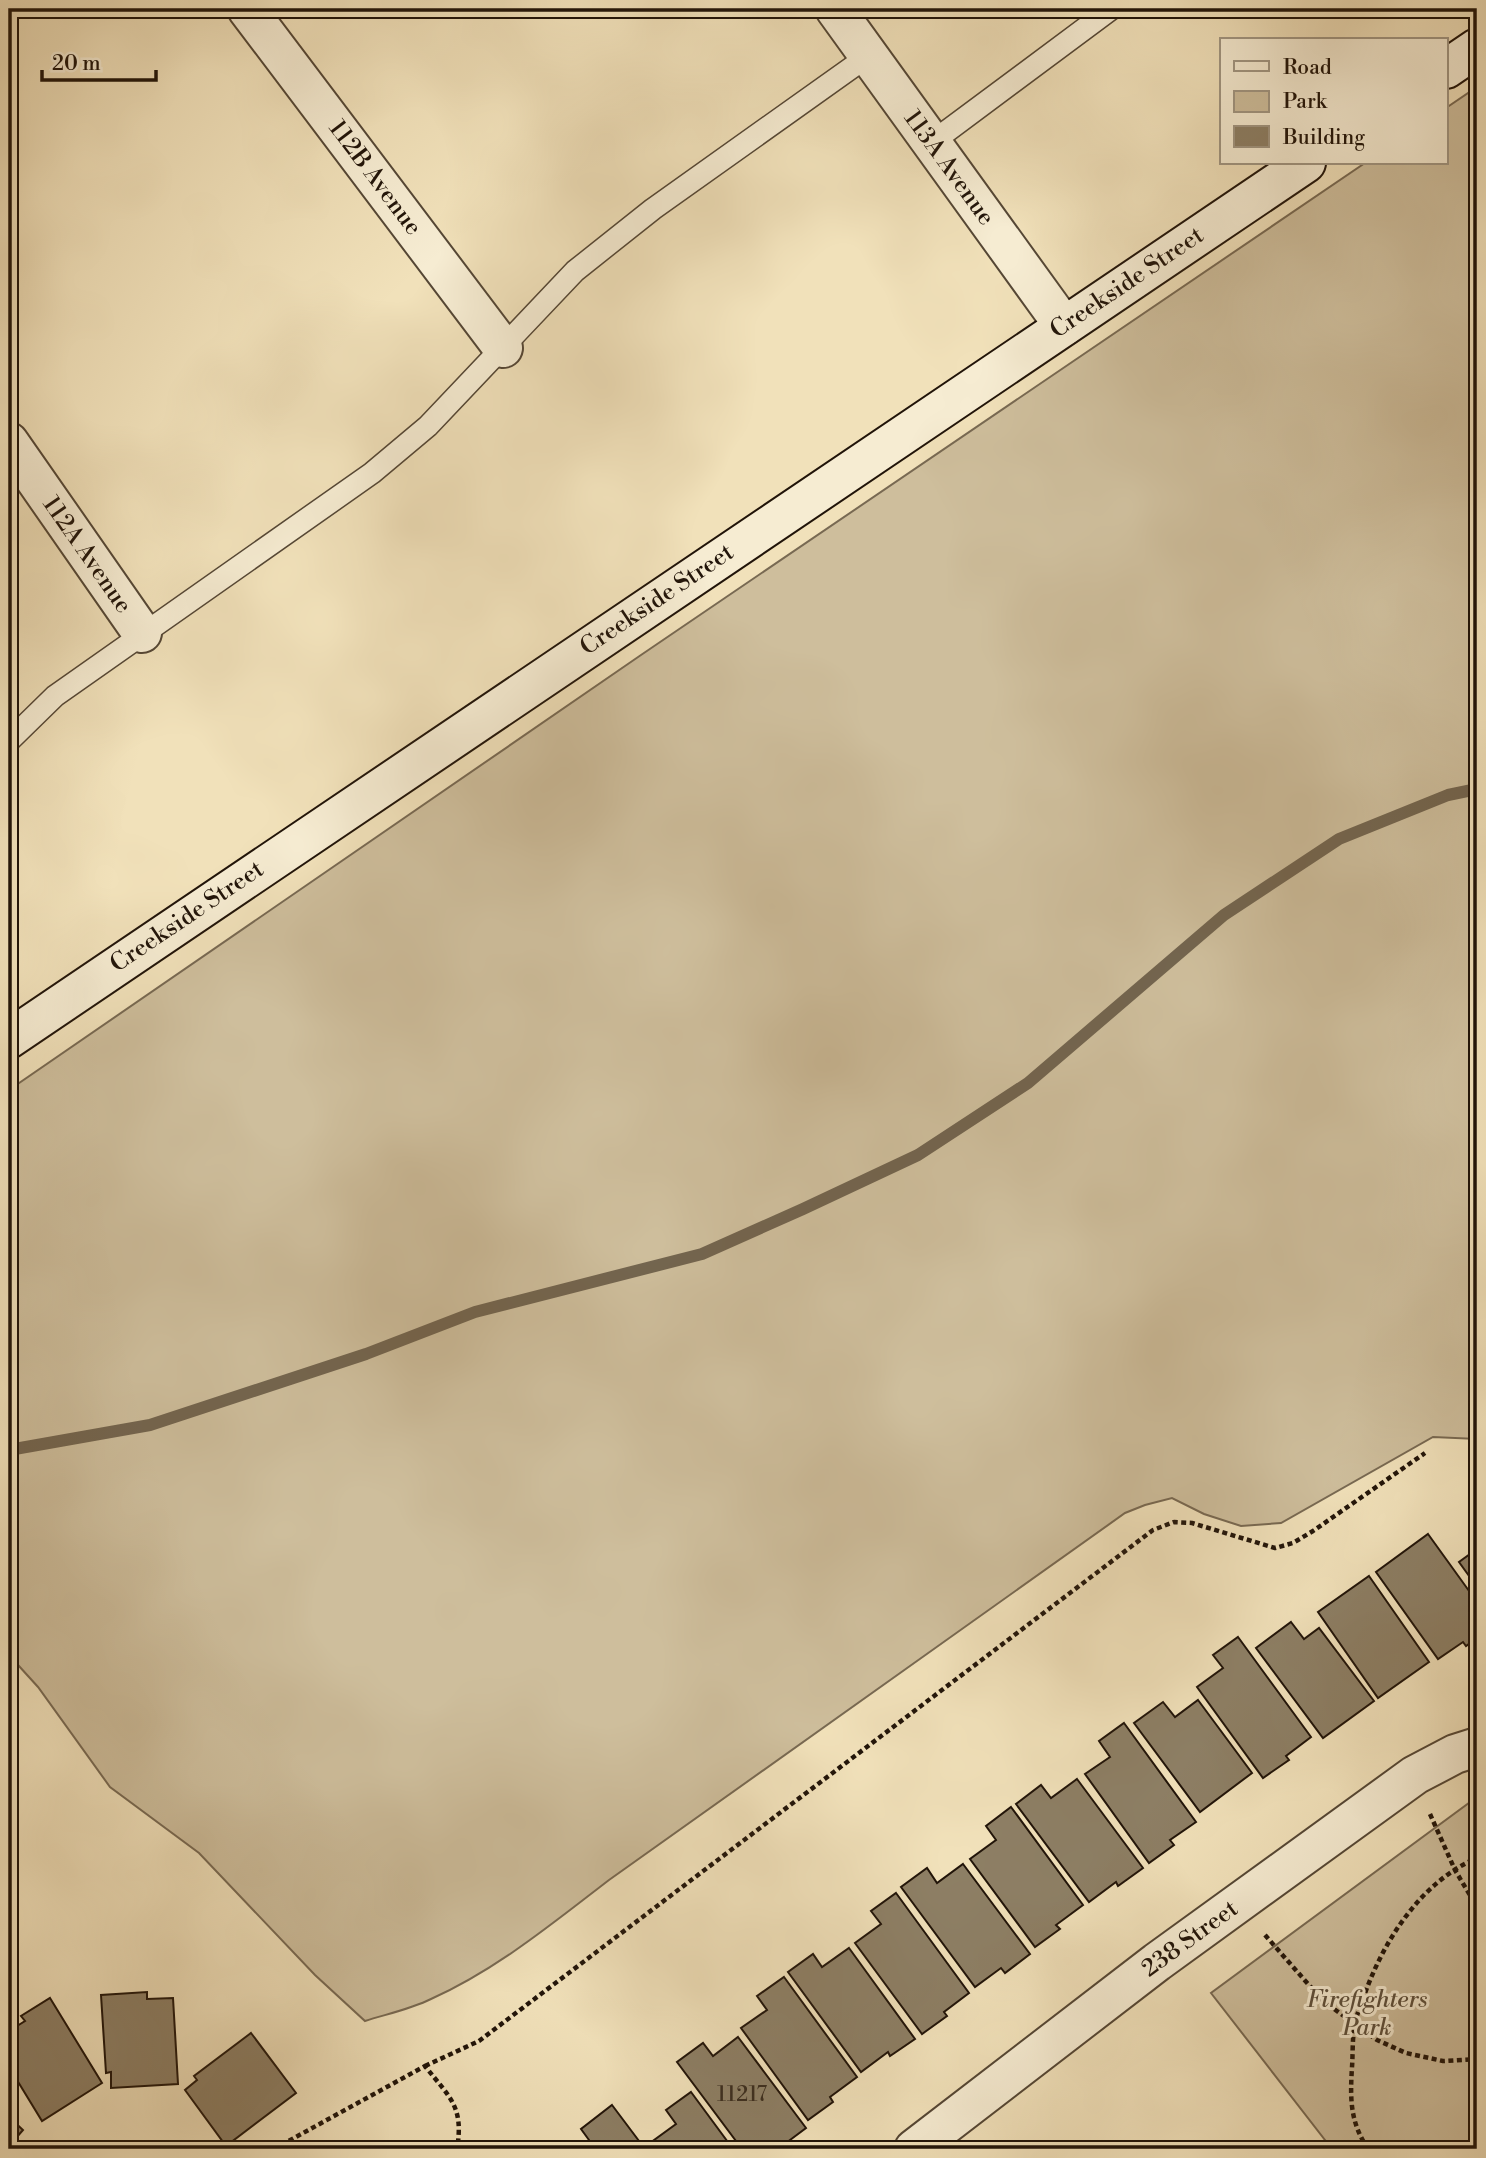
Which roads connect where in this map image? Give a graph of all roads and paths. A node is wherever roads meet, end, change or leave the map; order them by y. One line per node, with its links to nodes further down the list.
1 (247, 9): 10 (street, 112B Avenue)
2 (835, 9): 5 (street, 113A Avenue)
3 (1111, 9): 7 (lane)
4 (1477, 48): 6 (street)
5 (868, 56): 7 (street, 113A Avenue); 10 (lane)
6 (1448, 68)
7 (932, 143): 9 (street, 113A Avenue)
8 (1305, 164): 9 (street, Creekside Street)
9 (1064, 326): 14 (street, Creekside Street)
10 (503, 348): 12 (lane)
11 (13, 458): 12 (street, 112A Avenue)
12 (142, 633): 13 (lane)
13 (9, 741)
14 (9, 1039)
15 (1425, 1452): 24 (path)
16 (1477, 1747): 27 (street, 238 Street)
17 (1430, 1814): 19 (path)
18 (1477, 1858): 19 (path)
19 (1455, 1870): 20 (path); 22 (path)
20 (1477, 1907)
21 (1265, 1935): 22 (path)
22 (1354, 2024): 23 (path); 28 (path)
23 (1477, 2059)
24 (425, 2066): 25 (path); 26 (path)
25 (274, 2149)
26 (457, 2149)
27 (914, 2149)
28 (1368, 2149)

